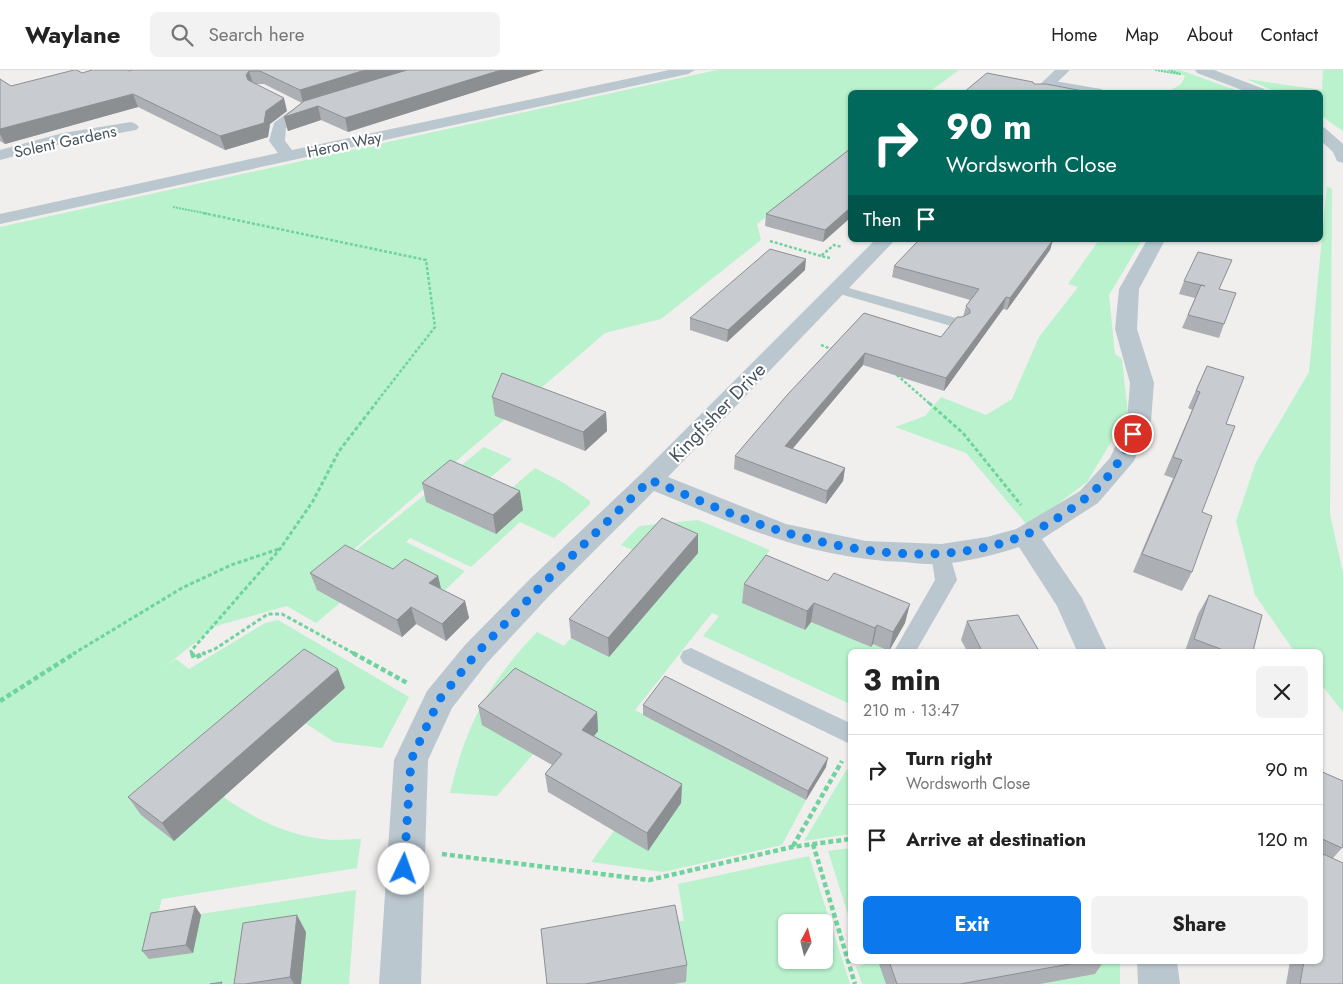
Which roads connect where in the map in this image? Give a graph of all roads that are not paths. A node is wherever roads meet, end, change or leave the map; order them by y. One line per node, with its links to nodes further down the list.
1 (688, 70): 13 (street, Heron Way)
2 (1063, 70): 4 (street)
3 (1202, 70): 6 (street)
4 (1044, 88): 5 (lane)
5 (1072, 90)
6 (1254, 90)
7 (284, 101): 9 (street)
8 (330, 101): 9 (street)
9 (302, 110): 13 (street)
10 (131, 127): 12 (street, Solent Gardens)
11 (1323, 134): 14 (street)
12 (0, 155)
13 (289, 156): 15 (street, Heron Way)
14 (1343, 158)
15 (0, 219)
16 (884, 242): 18 (street, Kingfisher Drive)
17 (1155, 242): 21 (street)
18 (838, 289): 19 (lane); 20 (street, Kingfisher Drive)
19 (958, 323)
20 (650, 480): 22 (street); 28 (street, Kingfisher Drive)
21 (1033, 533): 22 (street); 24 (street)
22 (941, 554): 23 (lane)
23 (906, 649)
24 (1091, 649)
25 (691, 657): 26 (lane)
26 (848, 733)
27 (1157, 964): 29 (street)
28 (400, 984)
29 (1159, 984)

